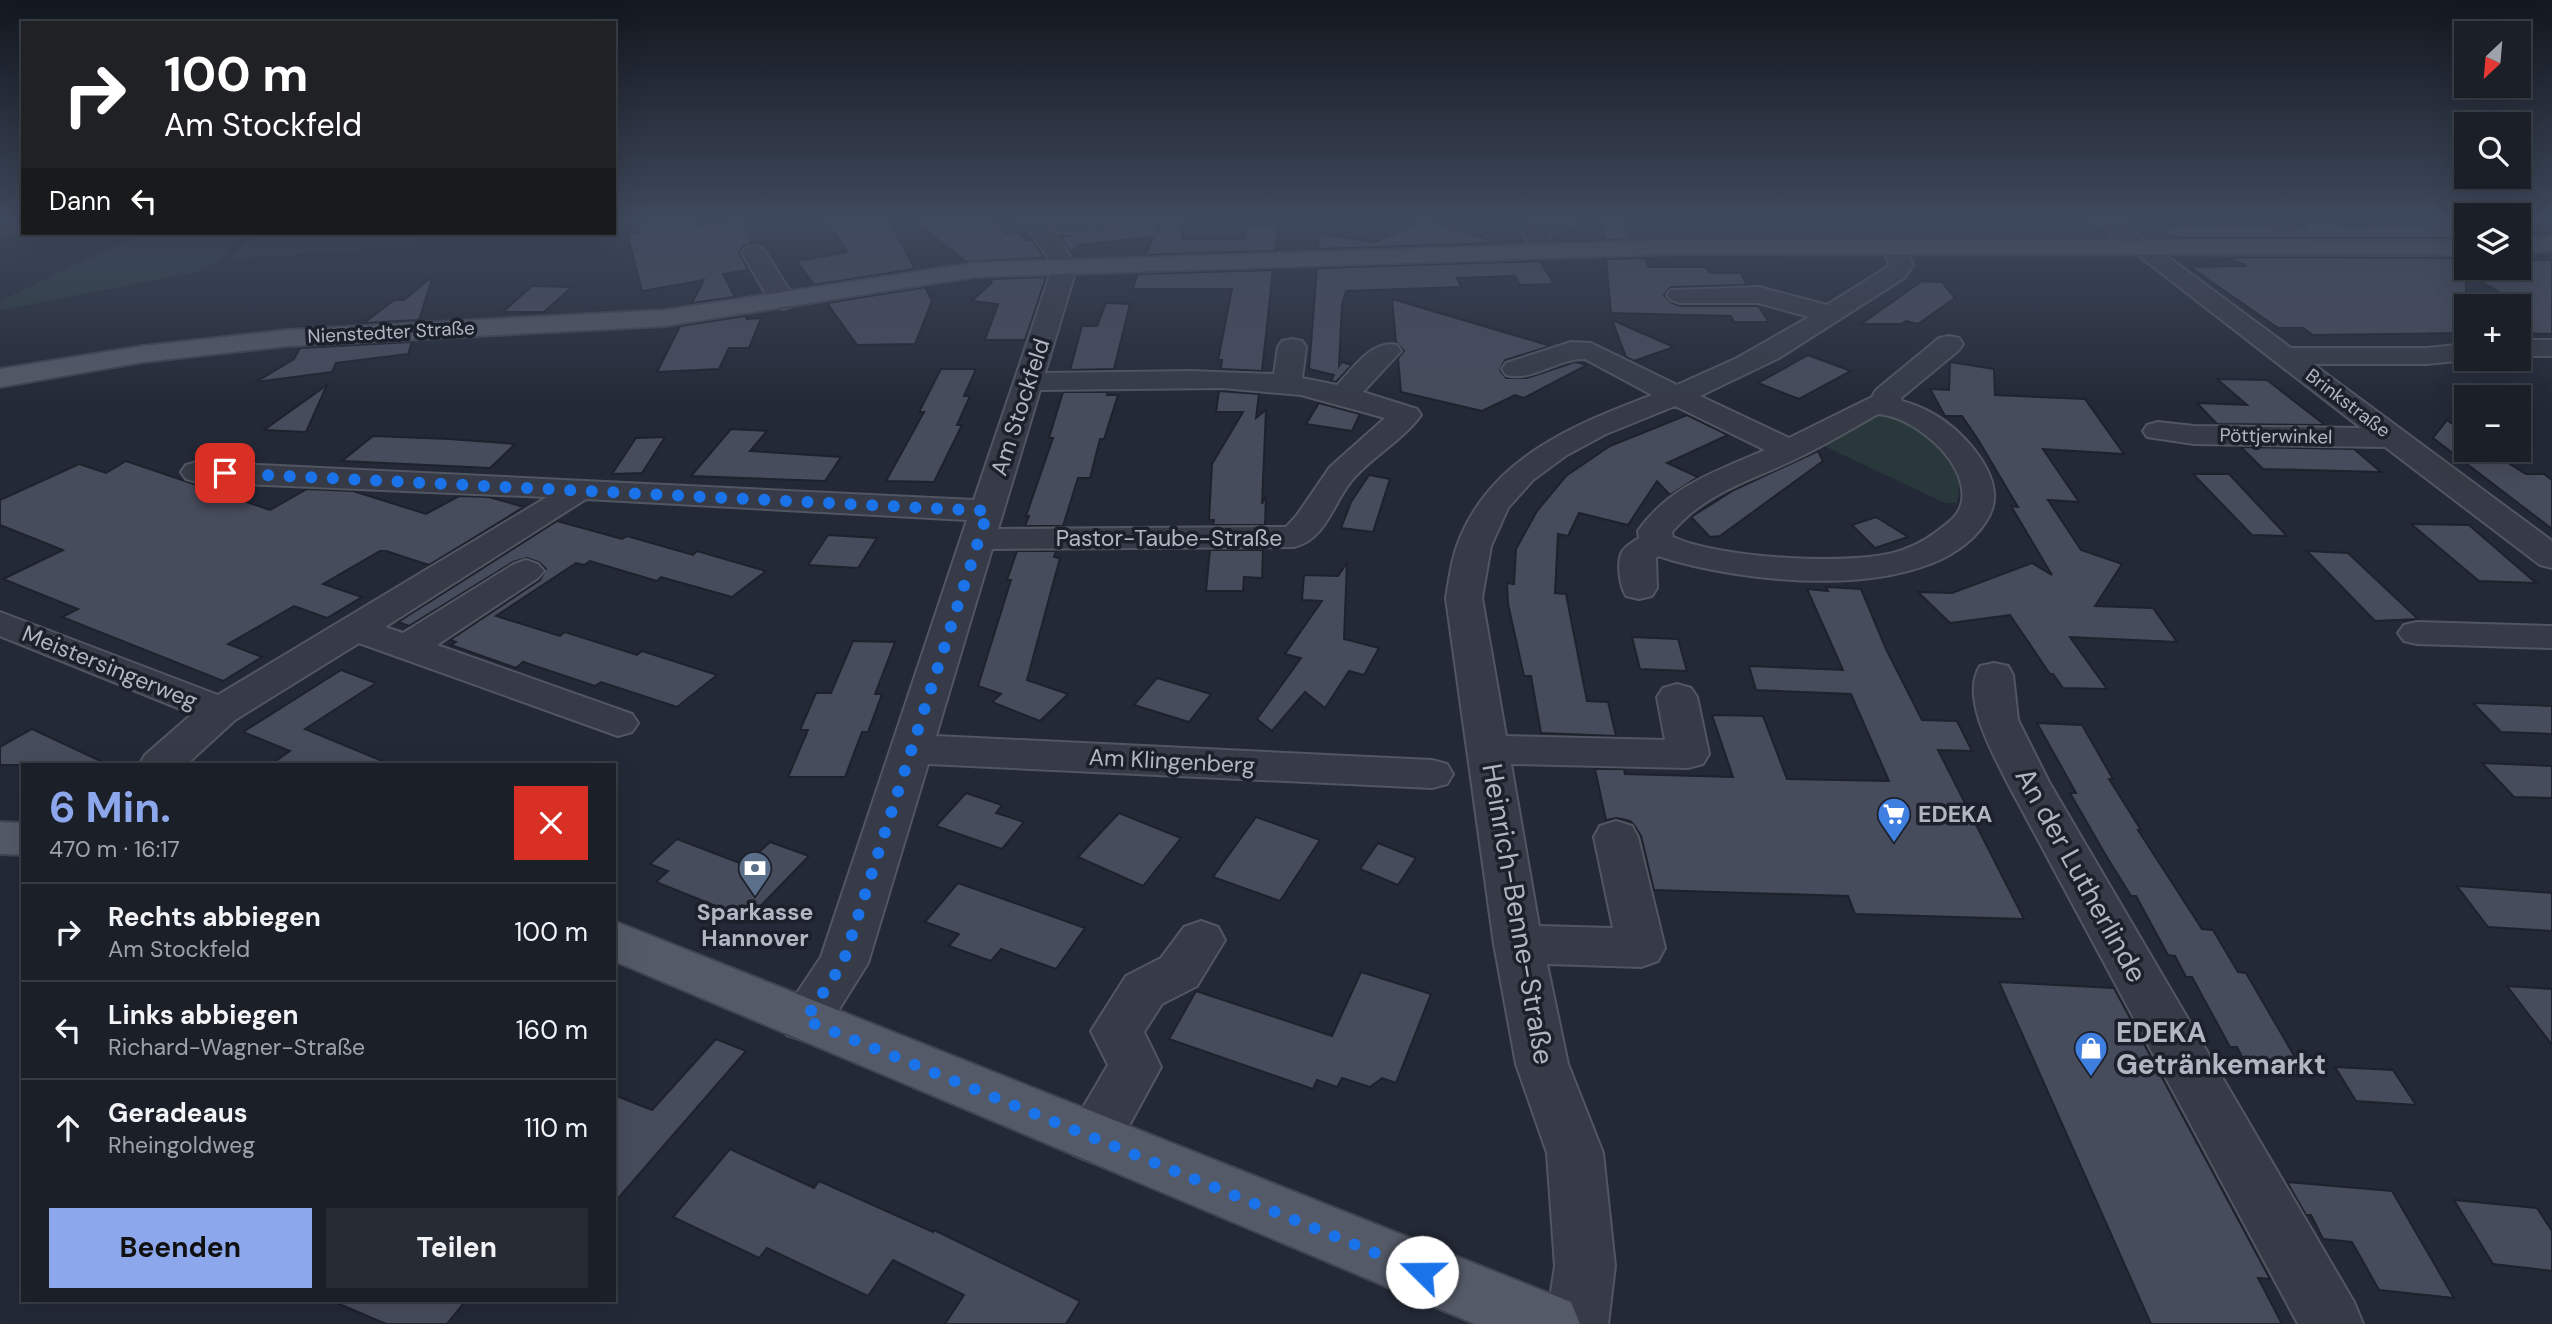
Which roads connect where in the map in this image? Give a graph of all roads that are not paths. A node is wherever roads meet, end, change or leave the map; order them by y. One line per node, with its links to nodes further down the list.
1 (771, 282): 7 (street)
2 (893, 282): 7 (main road, Nienstedter Straße)
3 (1060, 282): 18 (street, Am Stockfeld)
4 (1881, 282): 8 (street, Heinrich-Benne-Straße)
5 (2188, 282): 15 (street, Brinkstraße)
6 (1680, 295): 8 (street)
7 (783, 302): 17 (main road, Nienstedter Straße)
8 (1829, 314): 21 (street, Heinrich-Benne-Straße)
9 (1949, 344): 22 (street)
10 (1292, 347): 19 (street)
11 (2531, 348): 12 (street)
12 (2552, 348)
13 (1387, 351): 20 (street)
14 (2454, 353): 15 (street)
15 (2285, 356): 24 (street, Brinkstraße)
16 (1516, 369): 21 (street)
17 (0, 378)
18 (1028, 382): 19 (street, Pastor-Taube-Straße); 28 (street, Am Stockfeld)
19 (1287, 384): 20 (street, Pastor-Taube-Straße)
20 (1343, 396): 28 (street, Pastor-Taube-Straße)
21 (1676, 396): 25 (street); 43 (street, Heinrich-Benne-Straße)
22 (1888, 405): 25 (street); 29 (street)
23 (2158, 431): 24 (street, Pöttjerwinkel)
24 (2394, 438): 30 (street, Brinkstraße)
25 (1790, 450): 29 (street)
26 (197, 472): 27 (street)
27 (579, 489): 28 (street); 34 (street)
28 (983, 525): 42 (street, Am Stockfeld)
29 (1656, 542): 32 (street)
30 (2552, 558)
31 (526, 571): 37 (street)
32 (1639, 588)
33 (2, 626): 40 (street, Meistersingerweg)
34 (355, 629): 37 (street); 40 (street)
35 (2417, 633): 36 (street)
36 (2552, 637)
37 (408, 648): 41 (street)
38 (1994, 675): 56 (street, An der Lutherlinde)
39 (1677, 697): 43 (street, Heinrich-Benne-Straße)
40 (221, 711): 44 (street)
41 (618, 723)
42 (911, 749): 45 (street, Am Klingenberg); 52 (street, Am Stockfeld)
43 (1489, 750): 51 (street, Heinrich-Benne-Straße)
44 (162, 763)
45 (1432, 774)
46 (1616, 837): 51 (street)
47 (0, 838): 48 (main road)
48 (21, 839)
49 (1201, 940): 53 (street)
50 (616, 941): 52 (main road)
51 (1518, 944): 55 (street, Heinrich-Benne-Straße)
52 (805, 1020): 53 (main road)
53 (1093, 1138): 54 (main road)
54 (1549, 1324)
55 (1577, 1324)
56 (2332, 1324)

